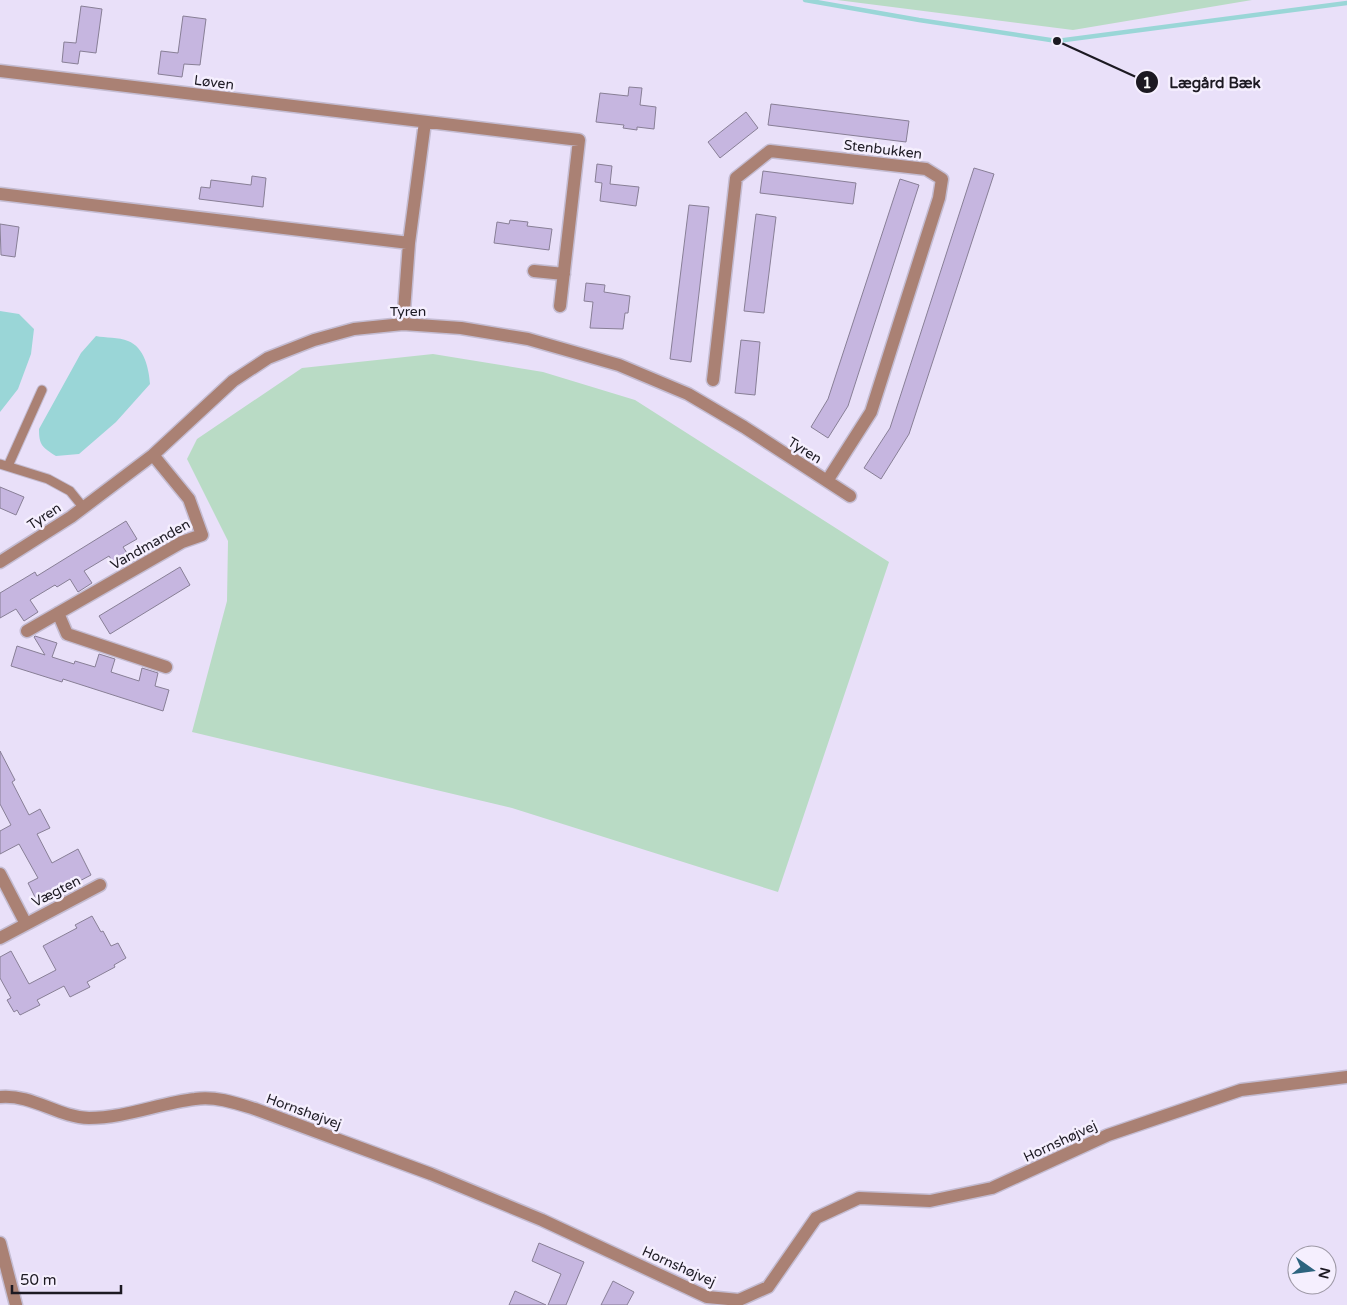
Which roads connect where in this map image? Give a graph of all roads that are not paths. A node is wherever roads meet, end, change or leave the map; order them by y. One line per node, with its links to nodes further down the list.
1 (0, 71): 2 (street, Løven)
2 (425, 122): 4 (street); 6 (street, Løven)
3 (0, 194): 4 (street)
4 (409, 243): 8 (street)
5 (534, 271): 6 (street)
6 (564, 274): 7 (street, Løven)
7 (560, 306)
8 (403, 324): 11 (street, Tyren); 13 (street, Tyren)
9 (712, 380): 13 (street, Stenbukken)
10 (42, 390): 12 (lane)
11 (153, 455): 15 (street, Tyren); 17 (street, Vandmanden)
12 (4, 465): 15 (lane)
13 (828, 481): 14 (street, Tyren)
14 (850, 496)
15 (83, 507): 16 (street, Tyren)
16 (0, 562)
17 (58, 613): 18 (street, Vandmanden); 19 (street)
18 (27, 631)
19 (166, 667)
20 (0, 874): 22 (street, Vægten)
21 (100, 885): 22 (street, Vægten)
22 (26, 924): 23 (street, Vægten)
23 (0, 938)
24 (1347, 1077): 25 (street, Hornshøjvej)
25 (0, 1097)
26 (0, 1243): 27 (street)
27 (16, 1305)

